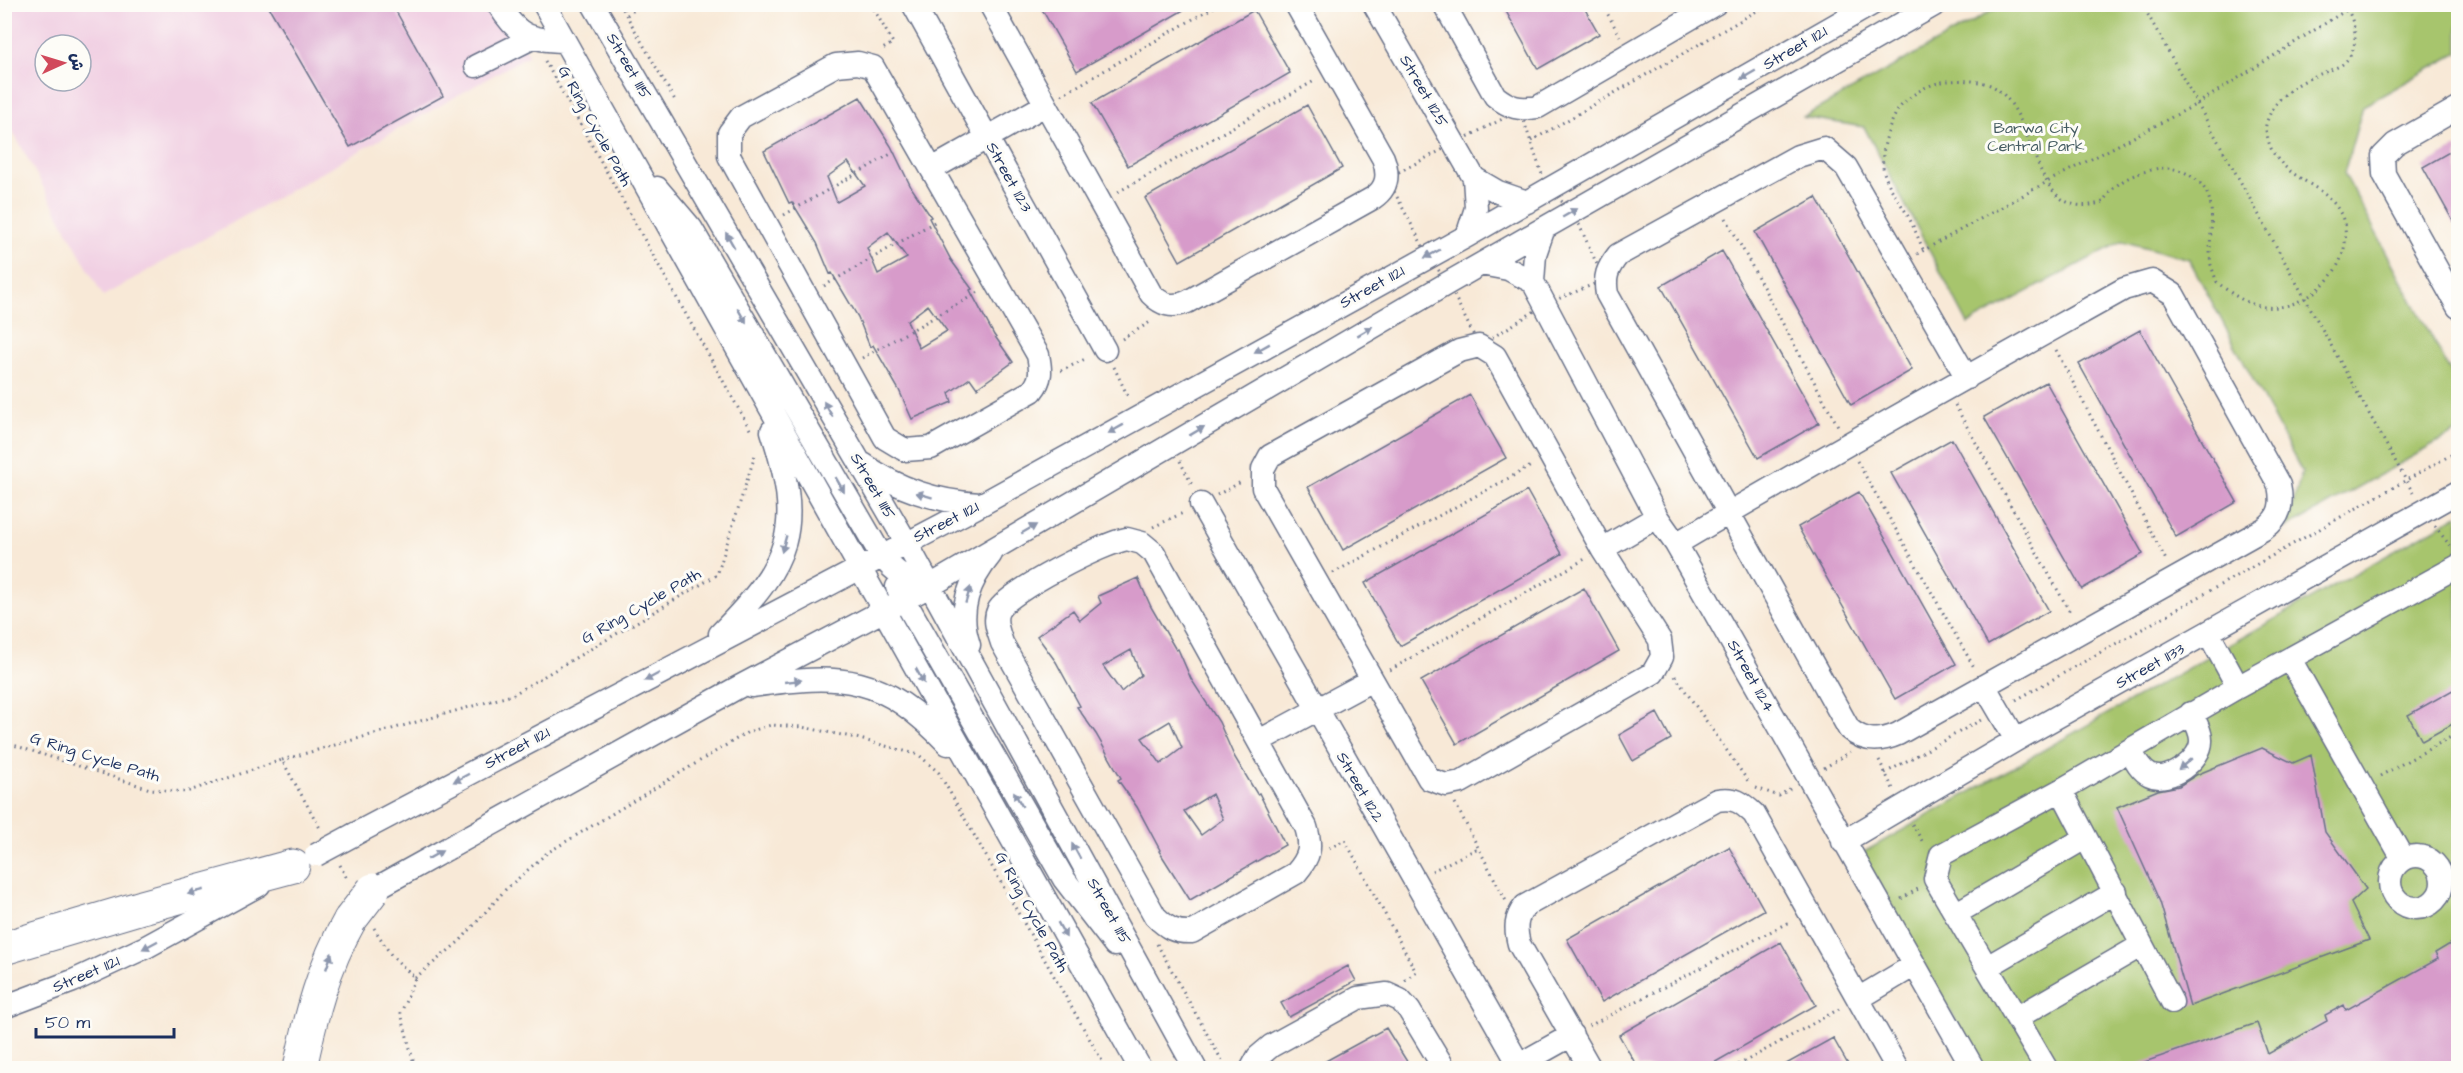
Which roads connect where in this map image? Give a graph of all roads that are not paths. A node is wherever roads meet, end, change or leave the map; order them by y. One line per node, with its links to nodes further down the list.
1 (498, 4): 12 (street)
2 (543, 4): 13 (street)
3 (594, 4): 30 (street, Street 1115, one-way to 3)
4 (913, 4): 17 (street, Street 1123)
5 (990, 4): 15 (street)
6 (1296, 4): 15 (street)
7 (1374, 4): 20 (street, Street 1125)
8 (1444, 4): 9 (street)
9 (1715, 4)
10 (1872, 4): 21 (street, Street 1121, one-way to 21)
11 (1936, 4): 22 (street, Street 1121, one-way to 11)
12 (532, 38): 13 (street); 14 (street)
13 (564, 41): 18 (street)
14 (476, 66)
15 (1045, 105): 17 (street)
16 (2458, 108): 26 (street)
17 (987, 138): 19 (street); 27 (street, Street 1123)
18 (624, 149): 29 (street); 40 (street, one-way to 40)
19 (932, 169): 19 (street)
20 (1474, 178): 21 (street); 23 (street, Street 1125)
21 (1527, 202): 23 (street, Street 1121)
22 (1544, 228): 24 (street, Street 1121); 25 (street)
23 (1467, 236): 32 (street, Street 1121, one-way to 32)
24 (1481, 264): 25 (street); 38 (street, Street 1121, one-way to 24)
25 (1533, 282): 35 (street, Street 1124)
26 (2458, 307)
27 (1105, 350)
28 (1967, 378): 34 (street); 34 (street); 51 (street)
29 (757, 386): 42 (street); 47 (street, one-way to 47)
30 (858, 459): 32 (street, one-way to 30); 36 (street, Street 1115)
31 (2458, 492): 46 (street, Street 1133)
32 (982, 504): 36 (street, Street 1121)
33 (1201, 504): 54 (street, Street 1122)
34 (1729, 512): 37 (street); 51 (street)
35 (1657, 517): 37 (street, Street 1124); 39 (street)
36 (906, 542): 40 (street, Street 1121); 43 (street, Street 1115)
37 (1676, 544): 62 (street, Street 1124)
38 (998, 546): 43 (street, Street 1121); 49 (street, one-way to 38)
39 (1602, 549): 50 (street); 50 (street)
40 (881, 555): 42 (street, Street 1121); 43 (street)
41 (2455, 557): 48 (street)
42 (860, 566): 44 (street); 45 (street); 47 (street, Street 1121)
43 (930, 586): 44 (street, Street 1121); 49 (street, Street 1115)
44 (905, 599): 45 (street, Street 1121); 73 (street, one-way to 44)
45 (884, 610): 53 (street, Street 1121); 59 (street, one-way to 59)
46 (2209, 634): 52 (street); 56 (street, Street 1133)
47 (704, 650): 64 (street, Street 1121, one-way to 64, bridge)
48 (2289, 659): 52 (street); 63 (street)
49 (978, 672): 73 (street, Street 1115, one-way to 49)
50 (1372, 680): 54 (street)
51 (1985, 687): 56 (street)
52 (2238, 687): 55 (street)
53 (735, 688): 59 (street, one-way to 59); 65 (street, Street 1121, one-way to 53)
54 (1316, 710): 57 (street); 79 (street, Street 1122)
55 (2191, 713): 58 (street); 58 (street, one-way to 58)
56 (2016, 740): 62 (street, Street 1133)
57 (1259, 741): 57 (street)
58 (2130, 750): 60 (street)
59 (972, 770): 82 (street, one-way to 82)
60 (2061, 790): 61 (street); 67 (street)
61 (2085, 837): 66 (street); 67 (street)
62 (1843, 842): 70 (street, Street 1124)
63 (2403, 859)
64 (305, 861): 69 (highway, one-way to 69); 76 (street, Street 1121, one-way to 76)
65 (378, 887): 75 (highway, one-way to 65, bridge)
66 (2116, 892): 68 (street); 71 (street)
67 (1955, 914): 71 (street)
68 (2142, 945): 74 (street); 77 (street)
69 (4, 948)
70 (1913, 966): 72 (street); 88 (street, Street 1124)
71 (1987, 968): 77 (street)
72 (1858, 999): 78 (street); 87 (street)
73 (1159, 1002): 83 (street, Street 1115)
74 (2172, 1002)
75 (313, 1005): 80 (highway); 81 (highway)
76 (4, 1007)
77 (2018, 1017): 89 (street)
78 (1572, 1035): 79 (street); 86 (street)
79 (1517, 1067)
80 (300, 1068)
81 (315, 1068)
82 (1140, 1068)
83 (1194, 1068)
84 (1252, 1068): 85 (street)
85 (1444, 1068)
86 (1590, 1068)
87 (1897, 1068)
88 (1973, 1068)
89 (2046, 1068)

